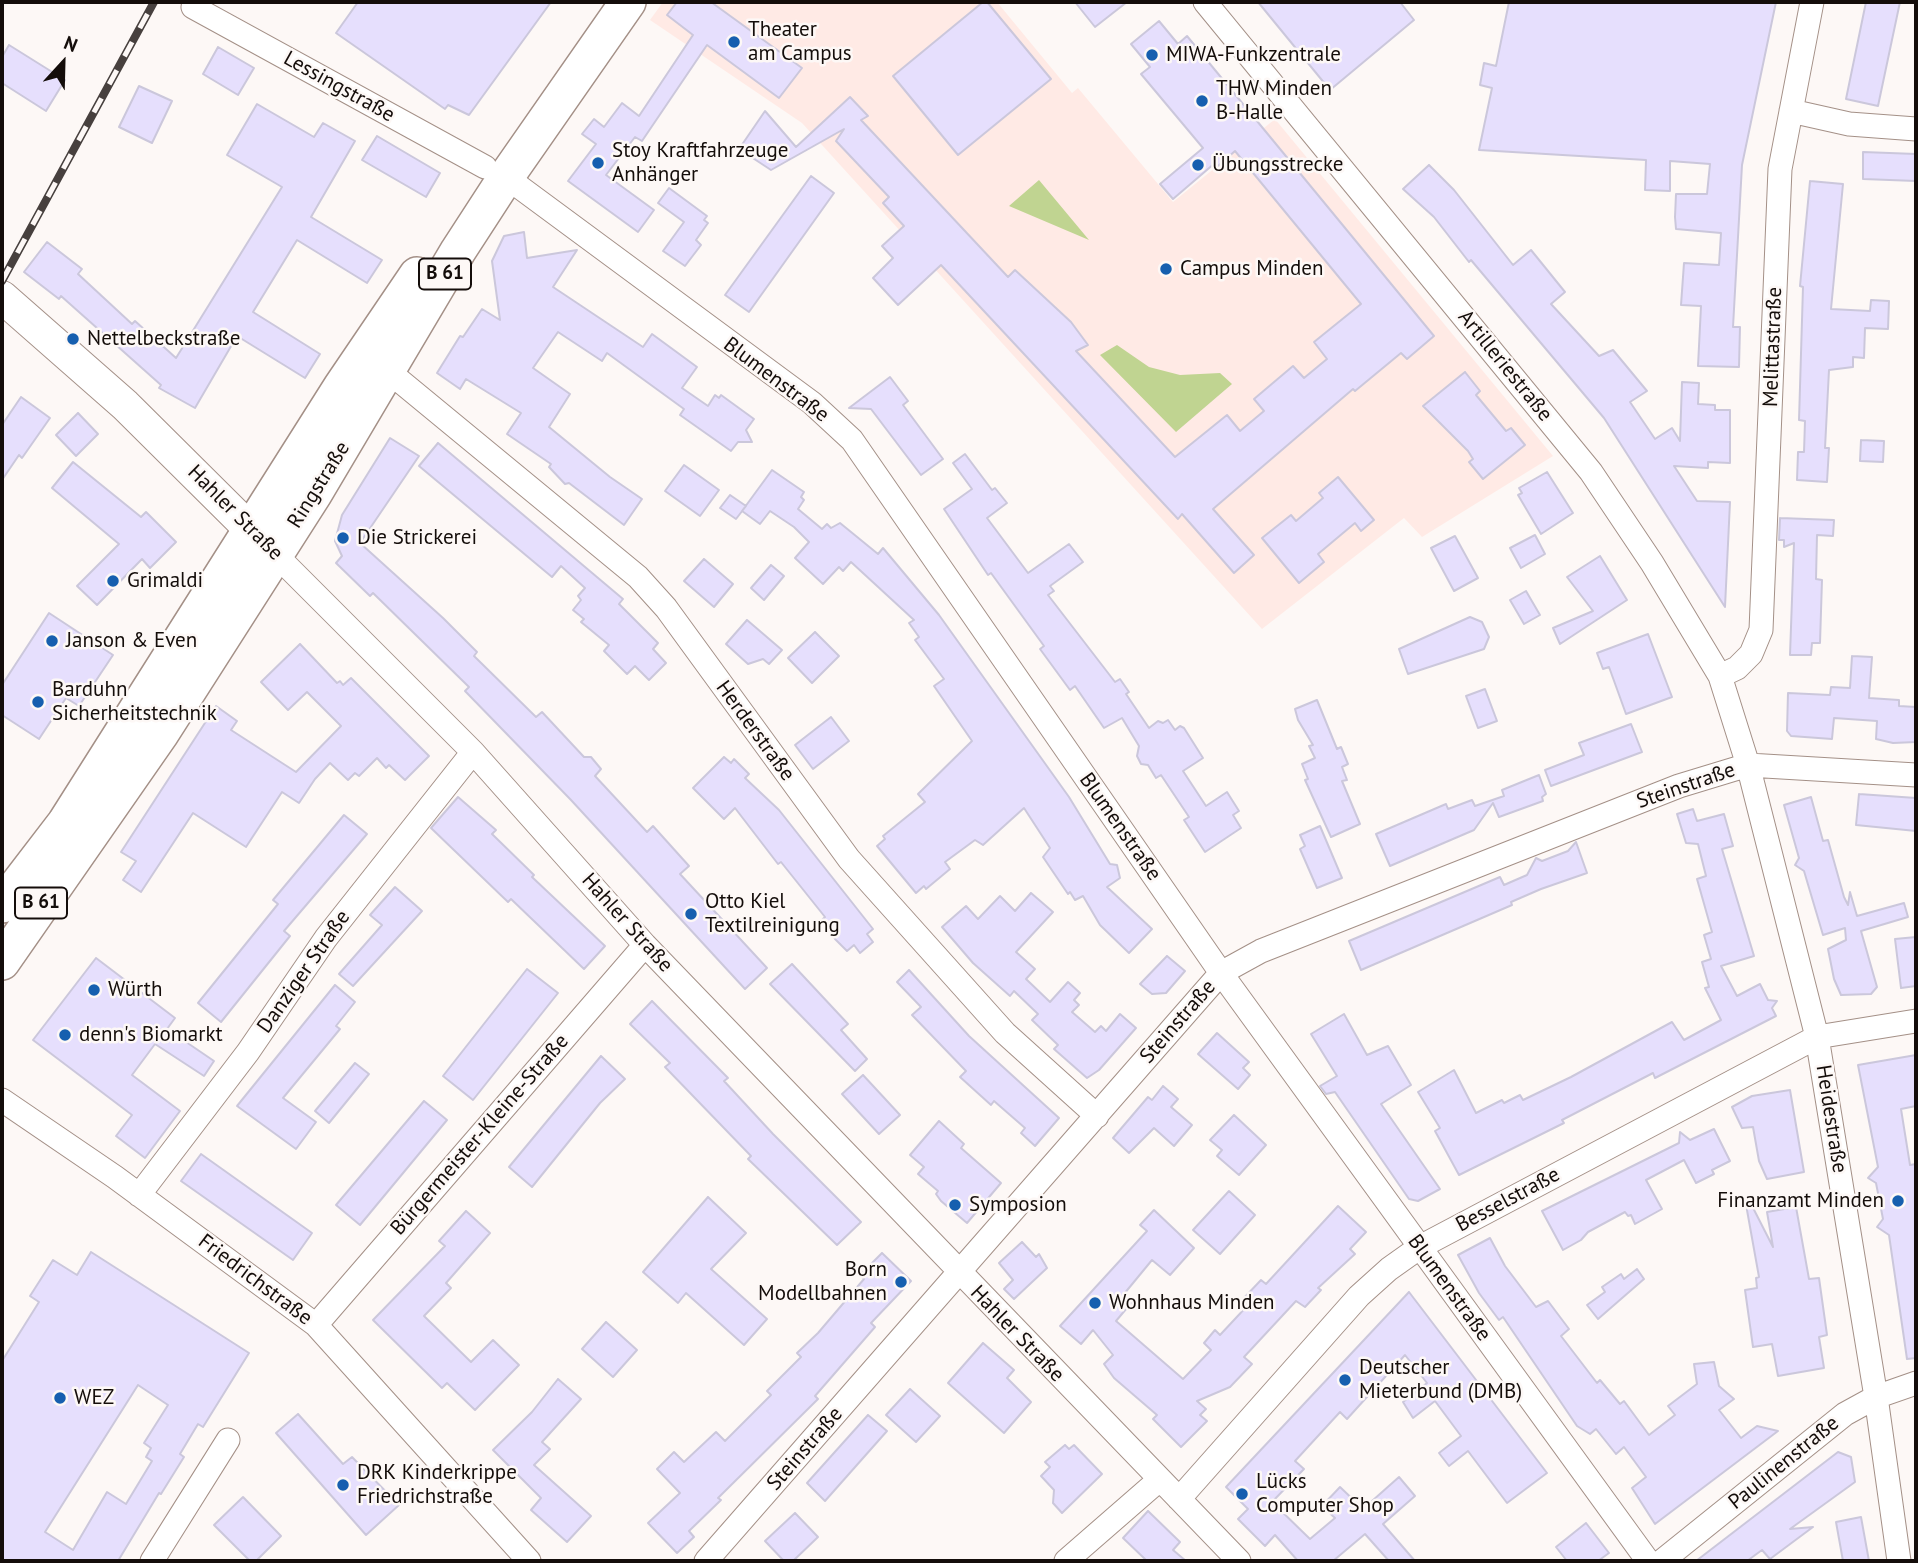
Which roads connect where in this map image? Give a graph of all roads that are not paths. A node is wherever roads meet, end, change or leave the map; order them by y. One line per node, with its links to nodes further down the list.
1 (600, 2): 8 (main road, Ringstraße / B 61)
2 (628, 2): 8 (main road, Ringstraße / B 61)
3 (1205, 2): 13 (street, Artilleriestraße)
4 (1812, 2): 6 (street, Melittastraße)
5 (193, 7): 8 (street, Lessingstraße)
6 (1791, 111): 7 (street); 13 (street, Melittastraße)
7 (1916, 129)
8 (495, 172): 10 (main road, Ringstraße / B 61); 11 (main road, Ringstraße / B 61); 20 (street, Blumenstraße)
9 (2, 298): 11 (street, Hahler Straße)
10 (388, 371): 12 (main road, Ringstraße / B 61); 24 (street, Herderstraße)
11 (251, 530): 12 (street, Hahler Straße); 17 (main road, Ringstraße / B 61)
12 (276, 555): 14 (street, Hahler Straße); 19 (main road, Ringstraße / B 61)
13 (1720, 676): 15 (street, Artilleriestraße)
14 (473, 752): 18 (street, Hahler Straße); 25 (street, Danziger Straße)
15 (1748, 765): 16 (street, Steinstraße); 20 (street, Steinstraße); 22 (street, Heidestraße)
16 (1916, 775)
17 (2, 905)
18 (645, 945): 27 (street, Hahler Straße); 28 (street, Bürgermeister-Kleine-Straße)
19 (2, 962)
20 (1221, 973): 24 (street, Steinstraße); 26 (street, Blumenstraße)
21 (1916, 1021): 22 (street, Besselstraße)
22 (1817, 1037): 26 (street, Besselstraße); 30 (street, Heidestraße)
23 (2, 1100): 25 (street, Friedrichstraße)
24 (1097, 1116): 27 (street, Steinstraße)
25 (139, 1195): 28 (street, Friedrichstraße)
26 (1420, 1247): 33 (street, Besselstraße); 39 (street, Blumenstraße)
27 (959, 1273): 32 (street, Hahler Straße); 36 (street, Steinstraße)
28 (316, 1325): 35 (street, Friedrichstraße)
29 (1916, 1383): 30 (street, Paulinenstraße)
30 (1876, 1397): 40 (street, Paulinenstraße); 41 (street, Heidestraße)
31 (228, 1440): 34 (street)
32 (1159, 1480): 33 (street, Hahler Straße); 37 (street)
33 (1179, 1499): 38 (street, Hahler Straße)
34 (152, 1561)
35 (529, 1561)
36 (706, 1561)
37 (1066, 1561)
38 (1239, 1561)
39 (1648, 1561)
40 (1662, 1561)
41 (1899, 1561)

